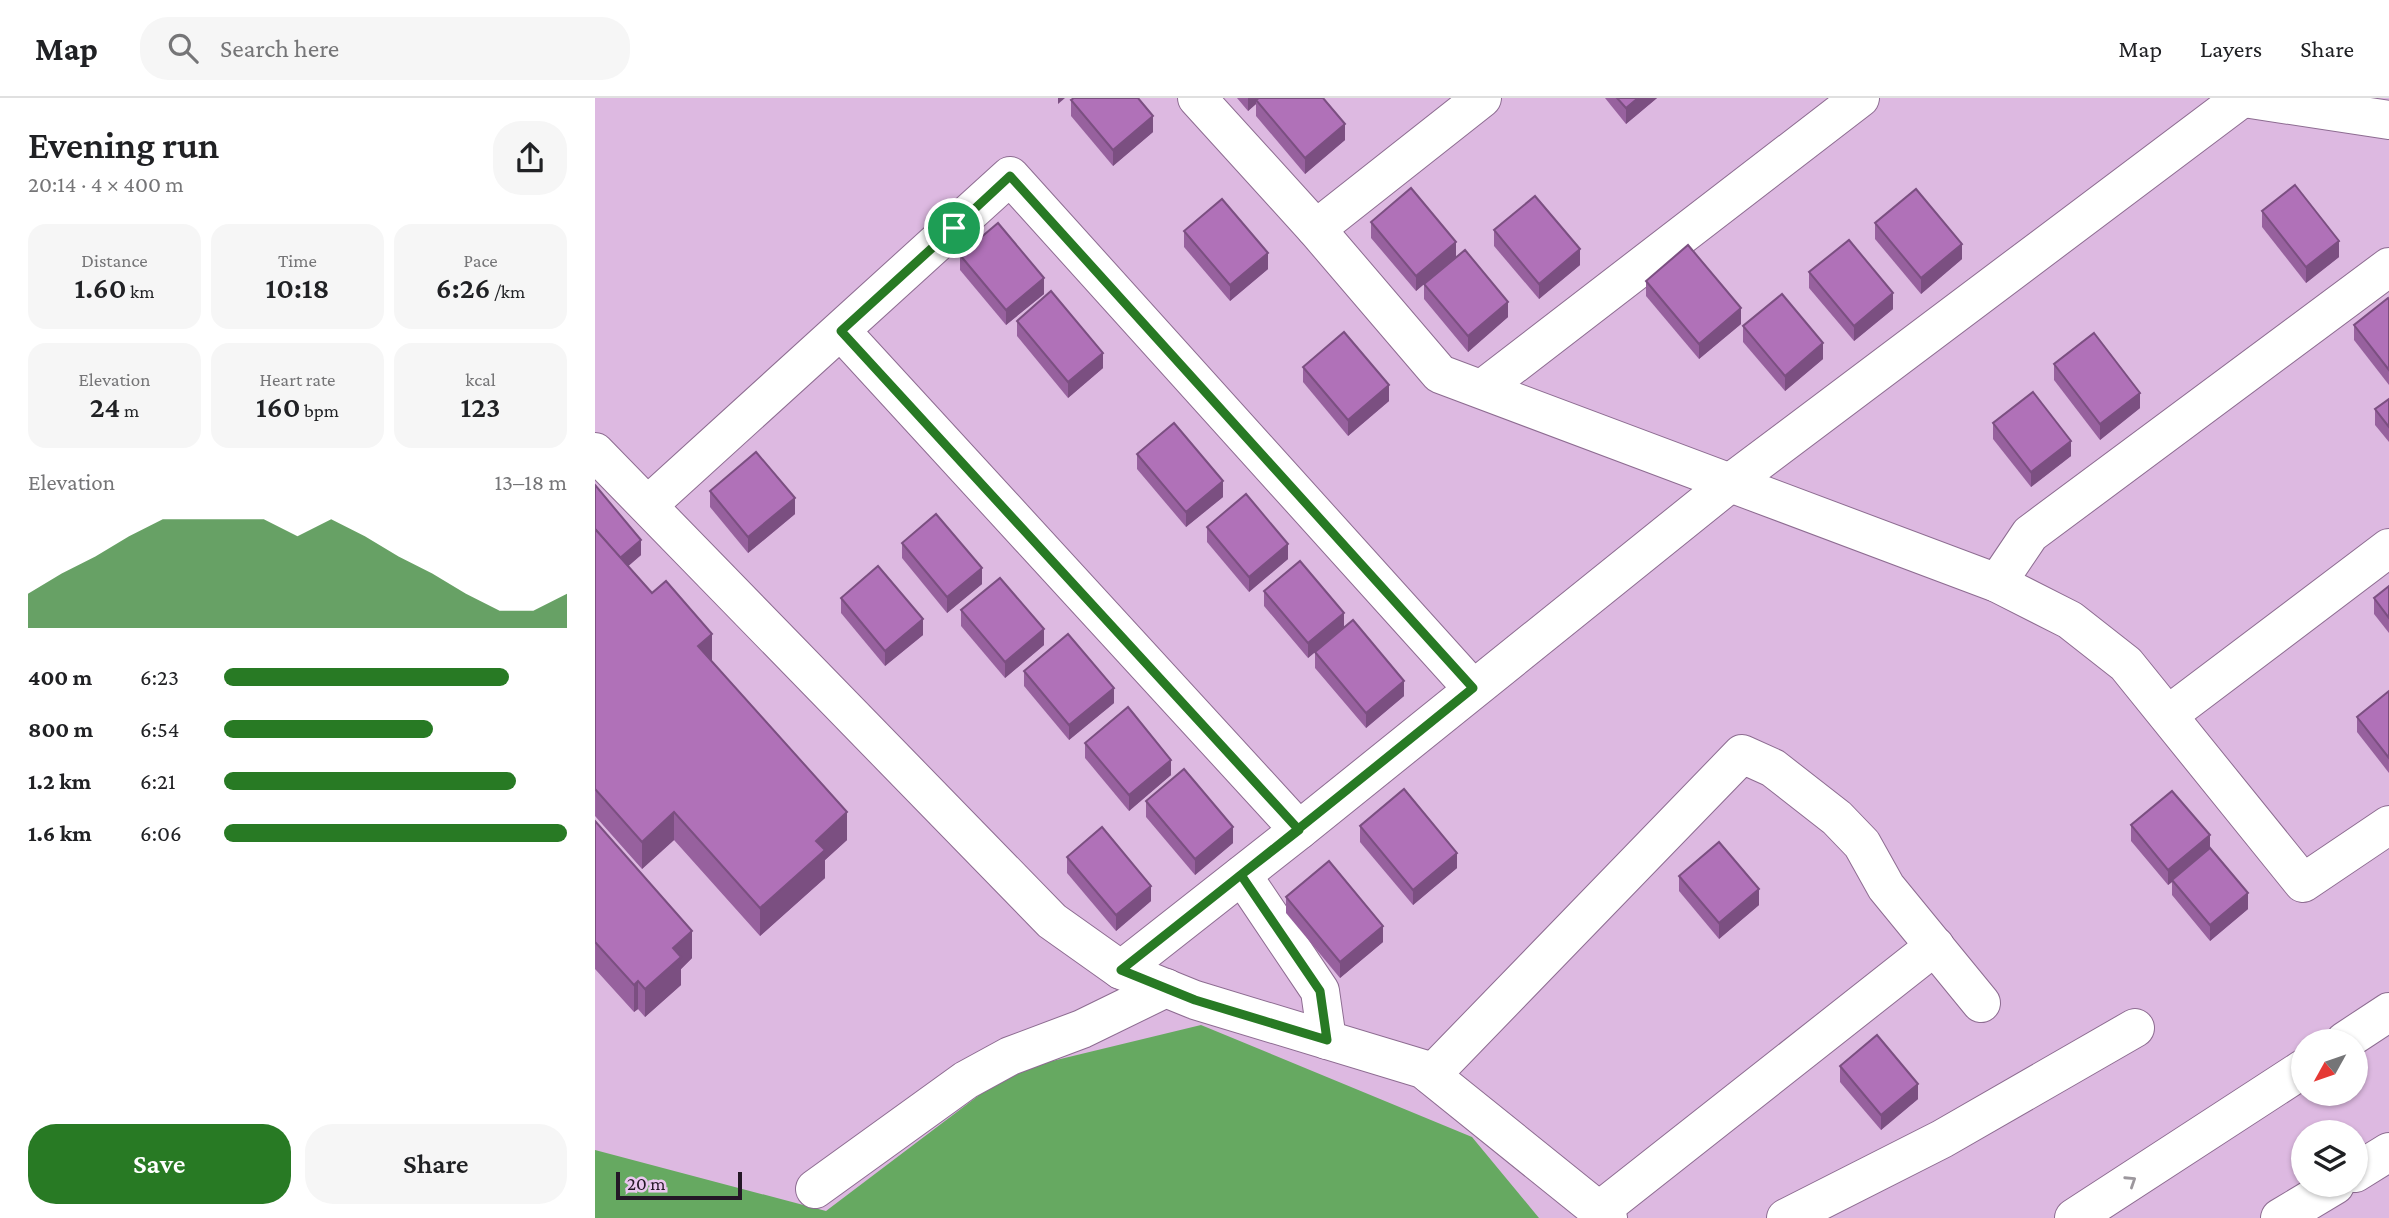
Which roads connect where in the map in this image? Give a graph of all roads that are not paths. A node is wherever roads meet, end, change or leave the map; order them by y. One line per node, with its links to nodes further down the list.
1 (1197, 98): 6 (main road)
2 (1482, 98): 6 (main road)
3 (1860, 98): 9 (main road)
4 (2243, 98): 5 (main road); 11 (main road)
5 (2389, 120)
6 (1317, 229): 9 (main road)
7 (2389, 267): 14 (main road)
8 (841, 331): 12 (main road); 15 (main road); 18 (main road)
9 (1482, 389): 11 (main road)
10 (595, 452): 12 (main road)
11 (1730, 482): 14 (main road); 15 (main road)
12 (648, 505): 21 (main road)
13 (2389, 548): 16 (main road)
14 (1997, 583): 16 (main road)
15 (1473, 688): 18 (main road)
16 (2168, 715): 17 (main road)
17 (2389, 825)
18 (1299, 830): 19 (main road)
19 (1241, 875): 21 (main road); 27 (main road)
20 (1935, 946): 23 (main road); 28 (main road); 34 (main road)
21 (1121, 970): 22 (main road)
22 (1166, 988): 27 (main road); 32 (main road)
23 (1981, 1003)
24 (2389, 1012): 26 (main road)
25 (2135, 1028): 35 (main road)
26 (2363, 1029)
27 (1327, 1040): 28 (main road)
28 (1431, 1075): 34 (main road)
29 (2291, 1077): 36 (main road, one-way to 29)
30 (2389, 1152): 31 (main road)
31 (2368, 1164)
32 (815, 1189)
33 (2315, 1197): 37 (main road)
34 (1604, 1214)
35 (1786, 1218)
36 (2074, 1218)
37 (2280, 1218)

